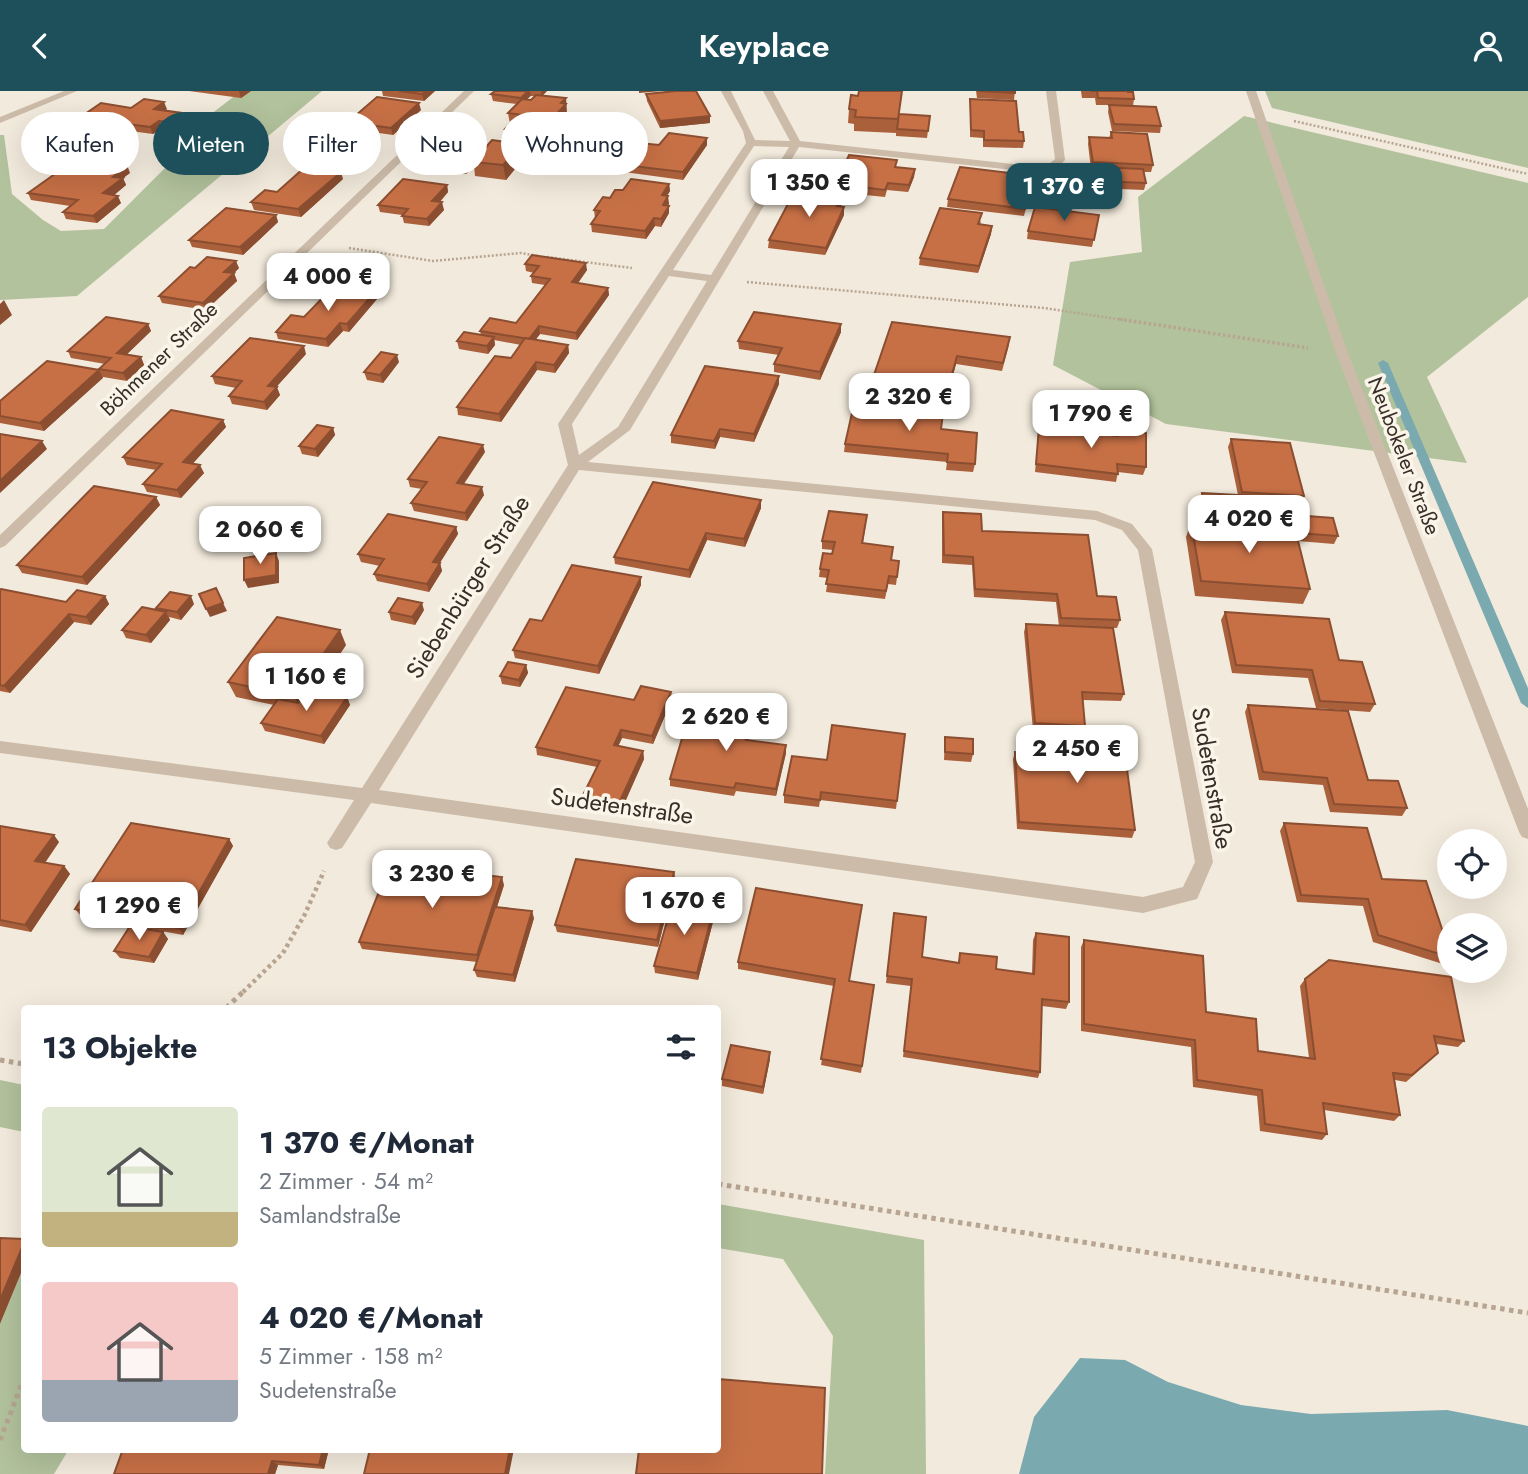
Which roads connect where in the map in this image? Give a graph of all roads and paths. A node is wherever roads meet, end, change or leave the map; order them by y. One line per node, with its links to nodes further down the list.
1 (72, 91): 8 (street)
2 (468, 91): 12 (street, Böhmener Straße)
3 (726, 91): 9 (street)
4 (768, 91): 10 (street)
5 (1051, 91): 10 (street)
6 (1251, 91): 7 (street, Neubokeler Straße)
7 (1259, 113): 11 (path); 15 (street, Neubokeler Straße)
8 (0, 120)
9 (751, 143): 10 (street); 13 (street)
10 (796, 143): 14 (street, Siebenbürger Straße)
11 (1528, 174)
12 (313, 243): 13 (path); 17 (street, Böhmener Straße)
13 (666, 272): 14 (street); 16 (street)
14 (715, 279): 15 (path); 16 (street, Siebenbürger Straße)
15 (1342, 353): 20 (street, Neubokeler Straße)
16 (575, 465): 19 (street, Siebenbürger Straße); 19 (street, Sudetenstraße)
17 (0, 543)
18 (0, 747): 19 (street)
19 (365, 795): 21 (street, Siebenbürger Straße)
20 (1528, 832)
21 (336, 843): 22 (path)
22 (229, 1005)
23 (0, 1060): 24 (path)
24 (21, 1064)
25 (721, 1184): 26 (path)
26 (1528, 1313)
27 (21, 1386): 28 (path)
28 (0, 1440)

